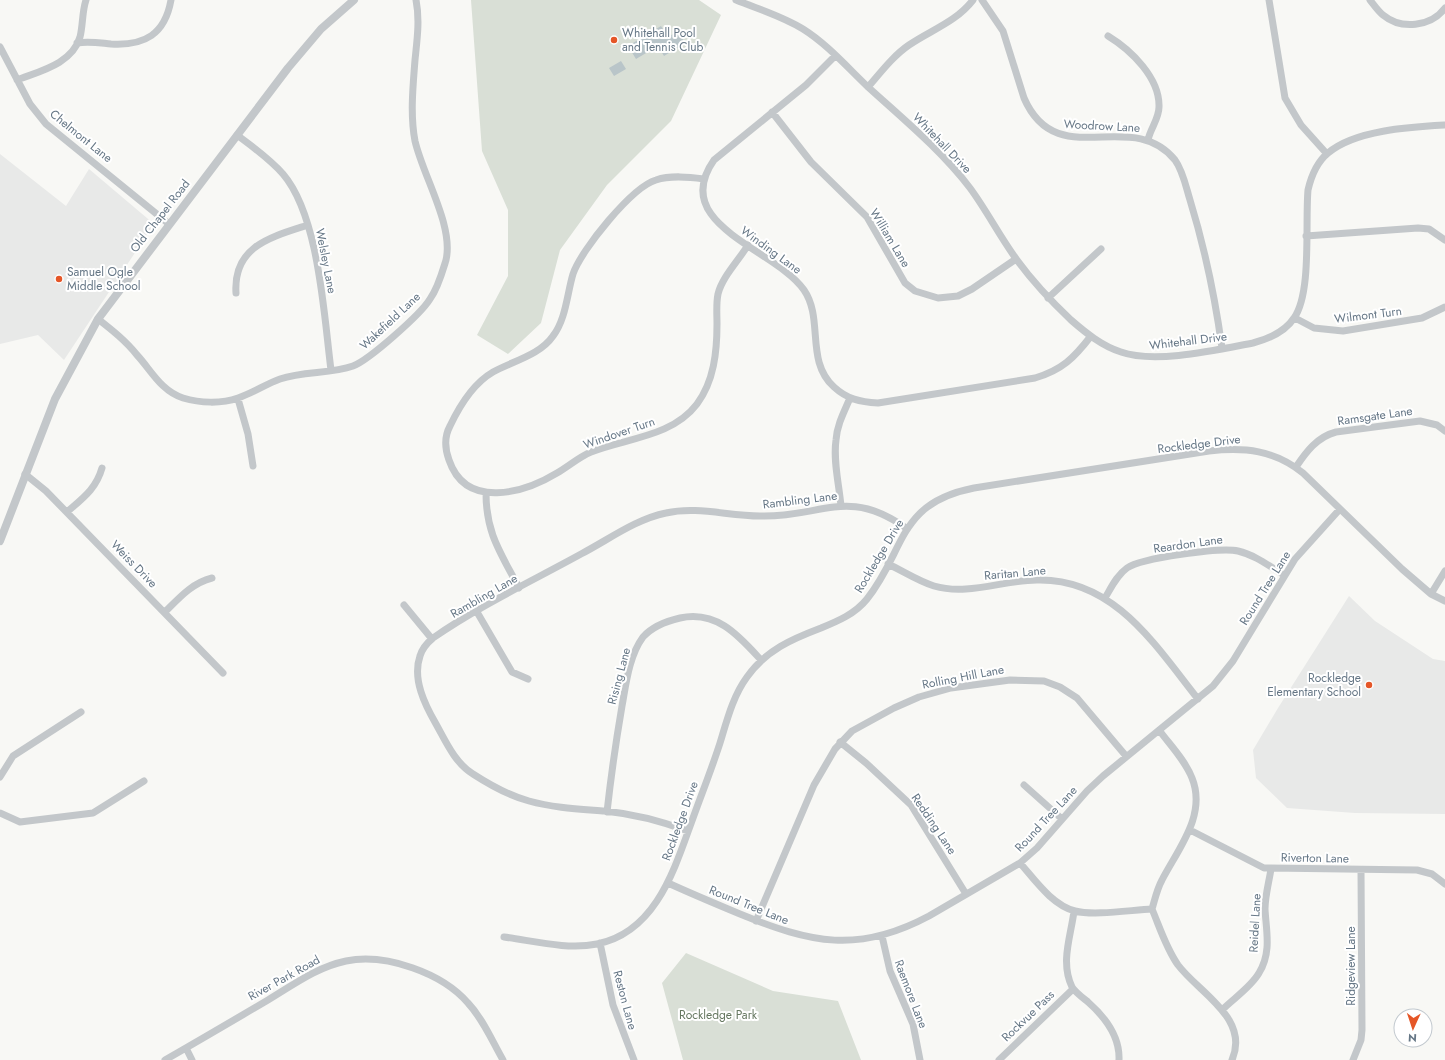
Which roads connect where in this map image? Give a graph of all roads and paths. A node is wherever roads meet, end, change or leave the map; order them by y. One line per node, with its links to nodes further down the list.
1 (86, 0): 12 (street)
2 (171, 0): 12 (street)
3 (354, 0): 19 (street, Old Chapel Road)
4 (416, 0): 37 (street, Wakefield Lane)
5 (736, 0): 14 (street, Whitehall Drive)
6 (973, 0): 16 (street)
7 (982, 0): 20 (street, Woodrow Lane)
8 (1269, 0): 21 (street)
9 (1370, 0): 10 (street)
10 (1445, 8)
11 (1108, 36): 20 (street)
12 (77, 43): 15 (street)
13 (0, 47): 15 (street, Chelmont Lane)
14 (835, 56): 16 (street, Whitehall Drive); 17 (street, Winding Lane)
15 (17, 80): 23 (street, Chelmont Lane)
16 (868, 87): 29 (street, Whitehall Drive)
17 (772, 112): 22 (street, Winding Lane); 29 (street, William Lane)
18 (1445, 125): 21 (street, Whitehall Drive)
19 (237, 135): 23 (street, Old Chapel Road); 24 (street, Welsley Lane)
20 (1148, 140): 36 (street, Woodrow Lane)
21 (1327, 154): 25 (street, Whitehall Drive)
22 (704, 179): 27 (street, Winding Lane); 45 (street, Windover Turn)
23 (169, 224): 34 (street, Old Chapel Road)
24 (308, 225): 30 (street); 37 (street, Welsley Lane)
25 (1306, 236): 26 (street); 33 (street, Whitehall Drive)
26 (1445, 240)
27 (748, 245): 39 (street, Winding Lane); 45 (street, Windover Turn)
28 (1101, 249): 31 (street)
29 (1016, 259): 31 (street, Whitehall Drive)
30 (236, 293)
31 (1048, 298): 35 (street, Whitehall Drive)
32 (1445, 307): 33 (street, Wilmont Turn)
33 (1295, 318): 36 (street, Whitehall Drive)
34 (98, 319): 38 (street, Wakefield Lane); 44 (street, Old Chapel Road)
35 (1091, 336): 36 (street, Whitehall Drive); 39 (street, Winding Lane)
36 (1222, 348)
37 (331, 370): 38 (street, Wakefield Lane)
38 (238, 398): 41 (street)
39 (850, 398): 46 (street)
40 (1445, 431): 42 (street, Ramsgate Lane)
41 (253, 466)
42 (1296, 467): 47 (street, Rockledge Drive); 49 (street, Rockledge Drive)
43 (102, 468): 48 (street)
44 (25, 474): 48 (street, Weiss Drive); 50 (street, Old Chapel Road)
45 (486, 493): 55 (street)
46 (841, 506): 49 (street, Rambling Lane); 55 (street, Rambling Lane)
47 (1340, 508): 53 (street, Round Tree Lane); 56 (street, Rockledge Drive)
48 (68, 512): 60 (street, Weiss Drive)
49 (906, 528): 51 (street, Rockledge Drive)
50 (0, 541)
51 (888, 564): 57 (street, Raritan Lane); 63 (street, Rockledge Drive)
52 (1445, 571): 56 (street)
53 (1284, 575): 57 (street, Reardon Lane); 66 (street, Round Tree Lane)
54 (212, 578): 60 (street)
55 (519, 588): 61 (street, Rambling Lane)
56 (1431, 594): 58 (street, Rockledge Drive)
57 (1105, 598): 66 (street, Raritan Lane)
58 (1445, 601)
59 (404, 605): 62 (street)
60 (165, 612): 64 (street, Weiss Drive)
61 (477, 612): 62 (street, Rambling Lane); 65 (street)
62 (432, 639): 74 (street, Rambling Lane)
63 (761, 660): 74 (street, Rising Lane); 78 (street, Rockledge Drive)
64 (223, 673)
65 (528, 679)
66 (1198, 699): 68 (street, Round Tree Lane)
67 (81, 712): 71 (street)
68 (1159, 730): 70 (street, Round Tree Lane); 77 (street)
69 (840, 742): 70 (street, Rolling Hill Lane); 84 (street, Redding Lane); 87 (street, Rolling Hill Lane)
70 (1126, 756): 76 (street, Round Tree Lane)
71 (0, 777)
72 (144, 781): 75 (street)
73 (1024, 785): 76 (street)
74 (607, 812): 78 (street, Rambling Lane)
75 (0, 813)
76 (1062, 819): 79 (street, Round Tree Lane)
77 (1190, 830): 80 (street, Riverton Lane); 85 (street)
78 (688, 832): 82 (street, Rockledge Drive)
79 (1020, 863): 84 (street, Round Tree Lane); 86 (street)
80 (1271, 869): 81 (street, Riverton Lane); 92 (street, Reidel Lane)
81 (1361, 870): 83 (street, Riverton Lane); 102 (street, Ridgeview Lane)
82 (668, 883): 87 (street, Round Tree Lane); 90 (street, Rockledge Drive)
83 (1445, 884)
84 (966, 894): 88 (street, Round Tree Lane)
85 (1152, 909): 86 (street); 92 (street)
86 (1074, 911): 91 (street)
87 (756, 921): 88 (street, Round Tree Lane)
88 (882, 936): 98 (street, Raemore Lane)
89 (504, 937): 90 (street, Rockledge Drive)
90 (600, 943): 97 (street, Reston Lane)
91 (1073, 989): 99 (street, Rockvue Pass); 100 (street)
92 (1222, 1010): 101 (street)
93 (186, 1048): 94 (street, River Park Road); 95 (street); 96 (street, River Park Road)
94 (165, 1060)
95 (192, 1060)
96 (503, 1060)
97 (634, 1060)
98 (920, 1060)
99 (999, 1060)
100 (1119, 1060)
101 (1232, 1060)
102 (1353, 1060)

